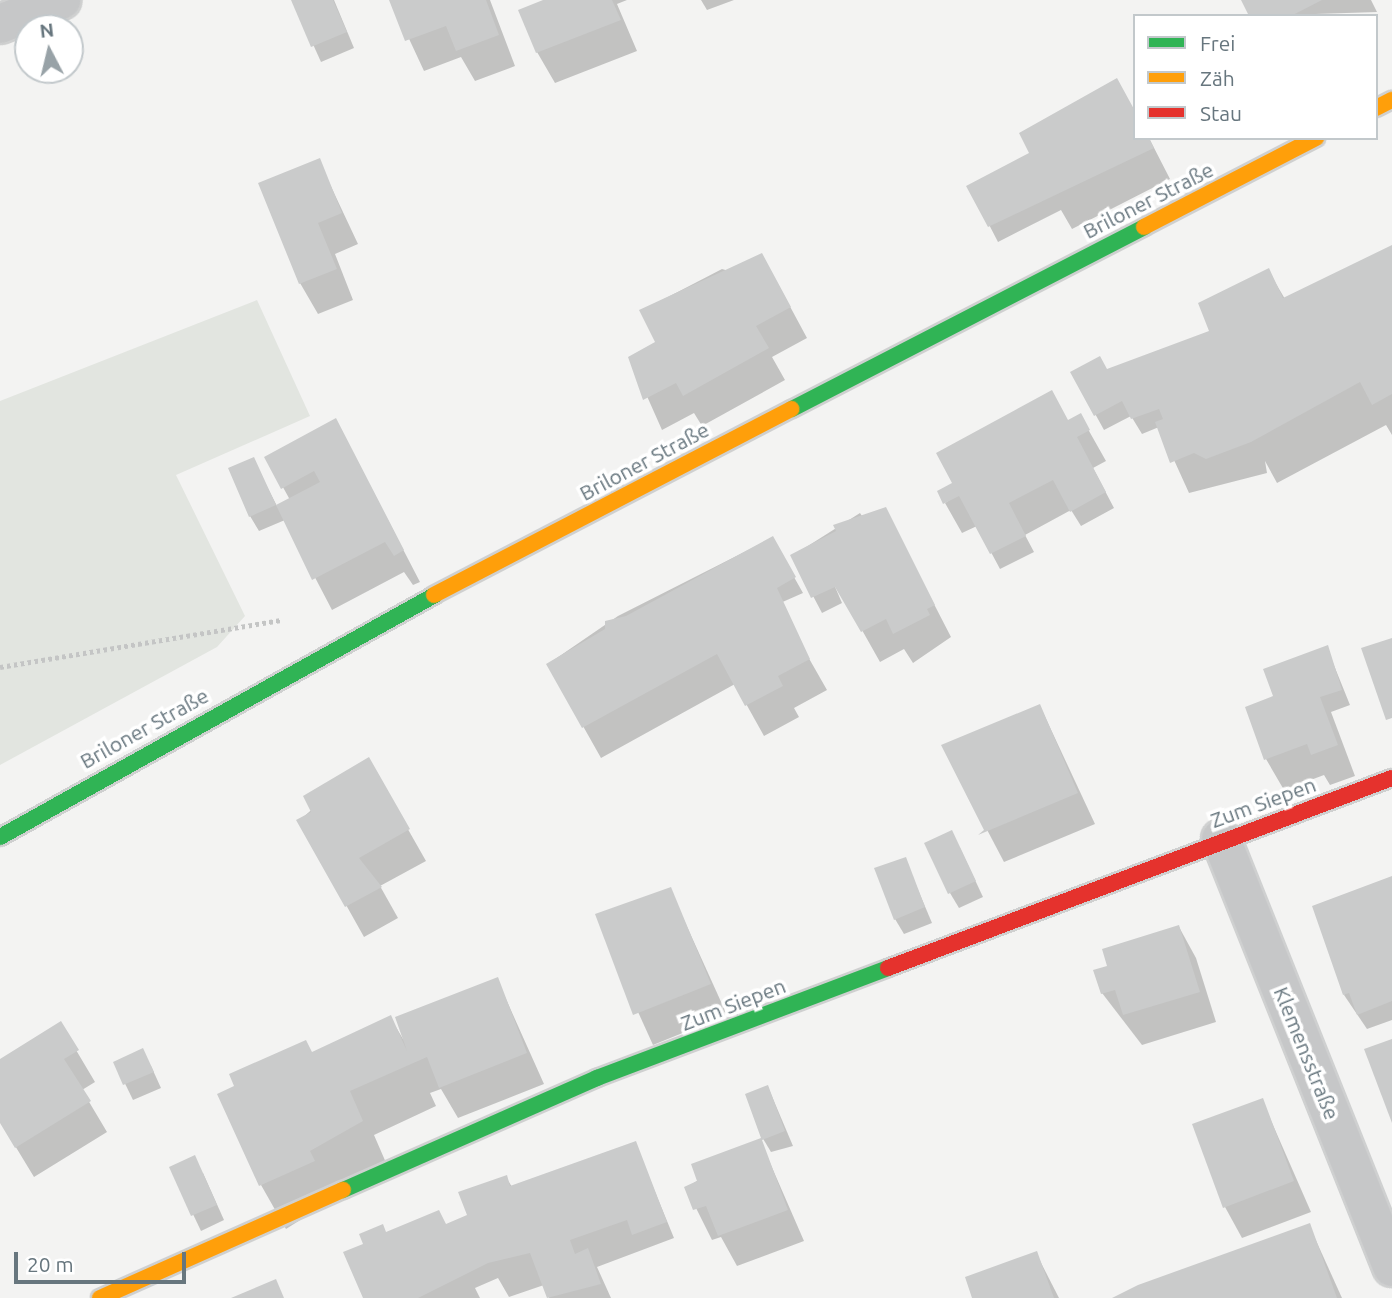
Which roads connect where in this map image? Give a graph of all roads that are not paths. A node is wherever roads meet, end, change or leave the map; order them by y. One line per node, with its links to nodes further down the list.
1 (61, 0): 2 (street)
2 (0, 24)
3 (1312, 140): 5 (main road, Briloner Straße)
4 (1392, 778): 6 (main road, Zum Siepen)
5 (0, 837)
6 (1221, 839): 7 (street, Klemensstraße); 8 (main road, Zum Siepen)
7 (1392, 1268)
8 (100, 1298)

